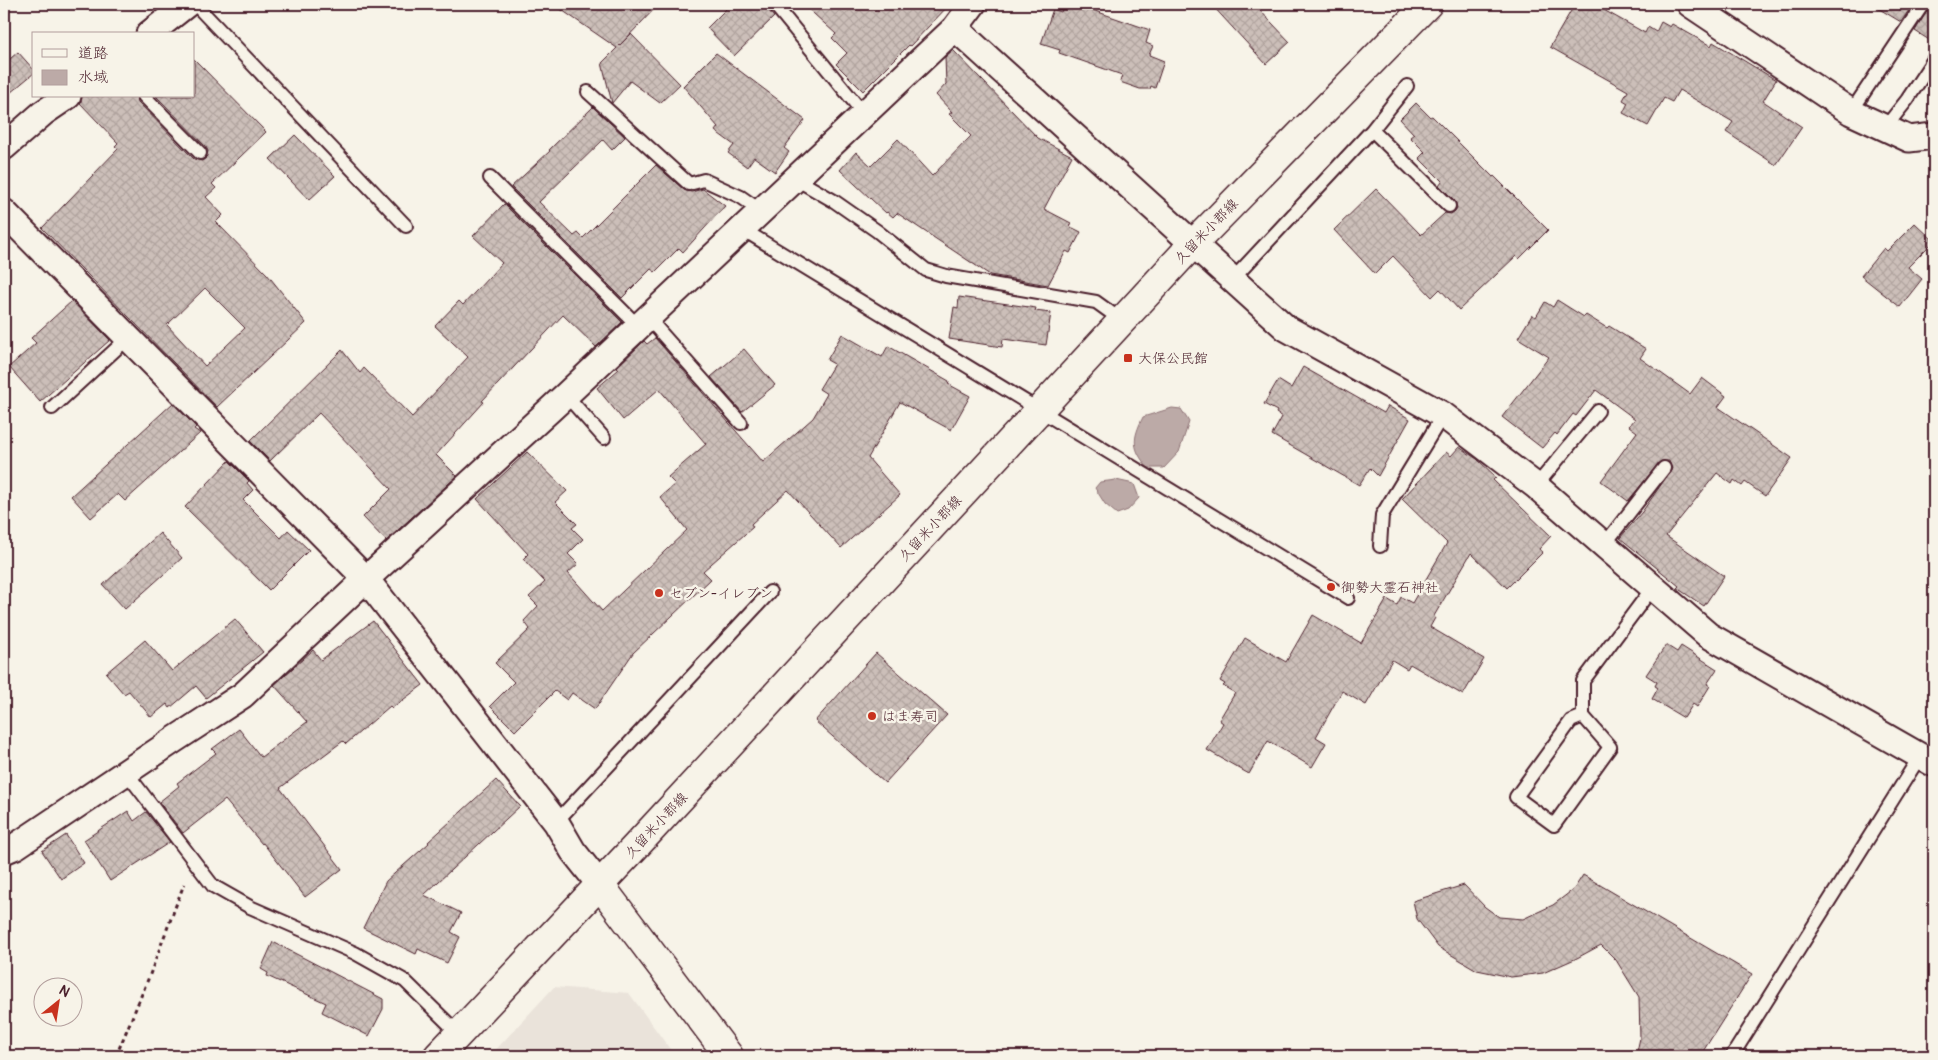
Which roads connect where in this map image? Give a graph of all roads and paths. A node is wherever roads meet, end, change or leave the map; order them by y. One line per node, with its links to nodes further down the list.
1 (187, 4): 9 (street)
2 (195, 4): 27 (lane)
3 (774, 4): 16 (lane)
4 (973, 4): 8 (street)
5 (1428, 4): 29 (main road, 久留米小郡線)
6 (1690, 4): 15 (street)
7 (1923, 4): 15 (lane)
8 (955, 28): 16 (street); 29 (street)
9 (152, 32)
10 (1934, 59): 17 (lane)
11 (1407, 86): 18 (lane)
12 (588, 92): 25 (lane)
13 (65, 98): 20 (street)
14 (146, 98): 21 (lane)
15 (1851, 112): 17 (street)
16 (864, 114): 23 (street)
17 (1884, 129): 19 (street)
18 (1372, 130): 24 (lane); 30 (lane)
19 (1934, 136)
20 (4, 147)
21 (200, 153)
22 (490, 178): 32 (lane)
23 (796, 179): 25 (street); 31 (lane)
24 (1450, 206)
25 (761, 211): 28 (street)
26 (4, 212): 33 (street)
27 (406, 226)
28 (742, 229): 32 (street); 36 (lane)
29 (1192, 244): 30 (street); 31 (main road, 久留米小郡線)
30 (1232, 280): 38 (street)
31 (1121, 320): 36 (main road, 久留米小郡線)
32 (644, 322): 34 (street); 39 (lane)
33 (128, 338): 35 (lane); 45 (street)
34 (566, 395): 40 (lane); 45 (street)
35 (52, 408)
36 (1039, 410): 48 (lane); 55 (main road, 久留米小郡線)
37 (1598, 411): 42 (lane)
38 (1443, 415): 42 (street); 44 (lane)
39 (741, 423)
40 (604, 438)
41 (1664, 468): 43 (lane)
42 (1536, 486): 43 (street)
43 (1604, 545): 46 (street)
44 (1380, 546)
45 (366, 579): 51 (street); 52 (street)
46 (1653, 588): 49 (lane); 50 (street)
47 (770, 592): 52 (lane)
48 (1348, 598)
49 (1583, 716): 49 (lane)
50 (1927, 760): 60 (lane)
51 (126, 772): 53 (street); 54 (lane)
52 (556, 822): 55 (street)
53 (4, 851)
54 (193, 860): 56 (lane); 57 (path)
55 (600, 886): 56 (main road, 久留米小郡線); 59 (main road)
56 (459, 1034): 58 (main road, 久留米小郡線)
57 (116, 1056)
58 (438, 1056)
59 (729, 1056)
60 (1732, 1056)

